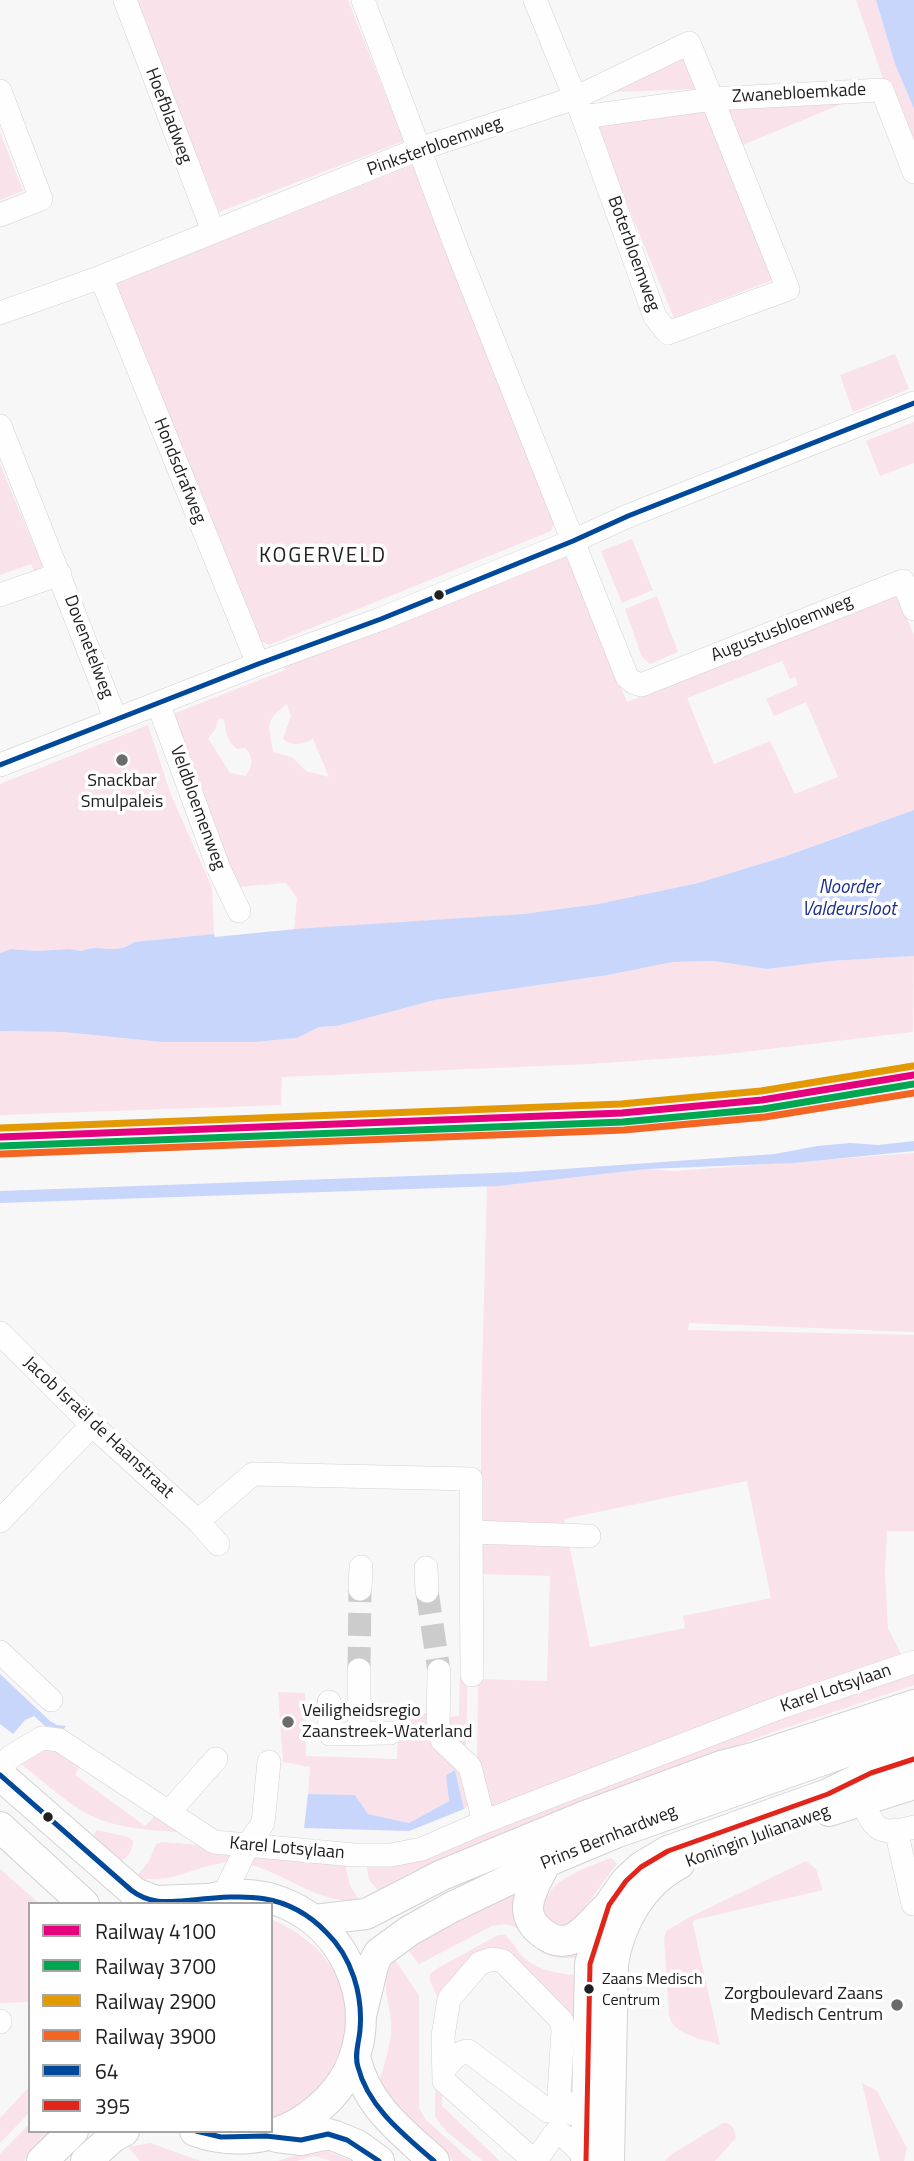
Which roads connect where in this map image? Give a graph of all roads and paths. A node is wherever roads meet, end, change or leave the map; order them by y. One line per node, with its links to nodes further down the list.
1 (125, 0): 10 (street, Hoefbladweg)
2 (363, 0): 7 (street)
3 (535, 0): 6 (street)
4 (0, 91): 9 (street)
5 (712, 99): 6 (street, Pinksterbloemweg); 6 (street, Pinksterbloemweg); 6 (street, Boterbloemweg); 8 (street, Zwanebloemkade)
6 (579, 107): 7 (street, Pinksterbloemweg)
7 (419, 149): 10 (street, Pinksterbloemweg); 15 (street)
8 (914, 172)
9 (0, 215)
10 (213, 231): 11 (street, Pinksterbloemweg)
11 (101, 277): 12 (street, Pinksterbloemweg); 19 (street, Hondsdrafweg)
12 (0, 313)
13 (914, 403): 15 (street)
14 (0, 426): 16 (street, Dovenetelweg)
15 (573, 541): 18 (street, Augustusbloemweg); 19 (street)
16 (60, 574): 17 (street, Dovenetelweg); 21 (street, Dovenetelweg)
17 (0, 595)
18 (914, 609)
19 (258, 664): 20 (street)
20 (158, 703): 21 (street); 23 (street, Veldbloemenweg)
21 (116, 720): 22 (street)
22 (0, 765)
23 (239, 911)
24 (0, 1333): 25 (street, Jacob Israël de Haanstraat)
25 (92, 1425): 26 (street); 27 (street, Jacob Israël de Haanstraat)
26 (0, 1521)
27 (198, 1521): 28 (street); 30 (street, Jacob Israël de Haanstraat)
28 (471, 1532): 29 (street); 35 (street)
29 (589, 1536)
30 (218, 1544)
31 (0, 1652): 36 (street)
32 (914, 1662): 49 (street, Karel Lotsylaan)
33 (359, 1670): 40 (street)
34 (439, 1671): 49 (street)
35 (472, 1675)
36 (51, 1700)
37 (329, 1702): 40 (street)
38 (914, 1705): 58 (main road, Prins Bernhardweg)
39 (914, 1731): 53 (main road, Prins Bernhardweg)
40 (359, 1733): 41 (street)
41 (390, 1733)
42 (216, 1759): 48 (street)
43 (914, 1759): 47 (main road, Koningin Julianaweg)
44 (269, 1762): 52 (street)
45 (0, 1773): 48 (street, Karel Lotsylaan); 54 (main road)
46 (914, 1784): 47 (main road, Koningin Julianaweg)
47 (858, 1791): 51 (street); 57 (main road, Koningin Julianaweg); 62 (main road, Koningin Julianaweg)
48 (169, 1812): 52 (street, Karel Lotsylaan)
49 (484, 1822): 52 (street, Karel Lotsylaan)
50 (0, 1827): 55 (main road)
51 (905, 1828): 56 (street)
52 (248, 1845): 54 (street)
53 (546, 1862): 57 (main road); 59 (main road, Prins Bernhardweg)
54 (208, 1899): 58 (main road)
55 (82, 1902)
56 (913, 1904)
57 (609, 1905): 62 (main road, Koningin Julianaweg)
58 (314, 1920): 59 (main road)
59 (361, 2016): 60 (main road)
60 (355, 2057): 66 (main road); 71 (main road)
61 (445, 2068): 62 (street); 62 (street); 67 (street)
62 (595, 2114): 67 (main road, Koningin Julianaweg)
63 (71, 2133): 68 (main road)
64 (120, 2133): 69 (main road)
65 (203, 2133): 66 (main road)
66 (266, 2136): 70 (main road)
67 (594, 2160)
68 (42, 2161)
69 (86, 2161)
70 (379, 2161)
71 (434, 2161)

